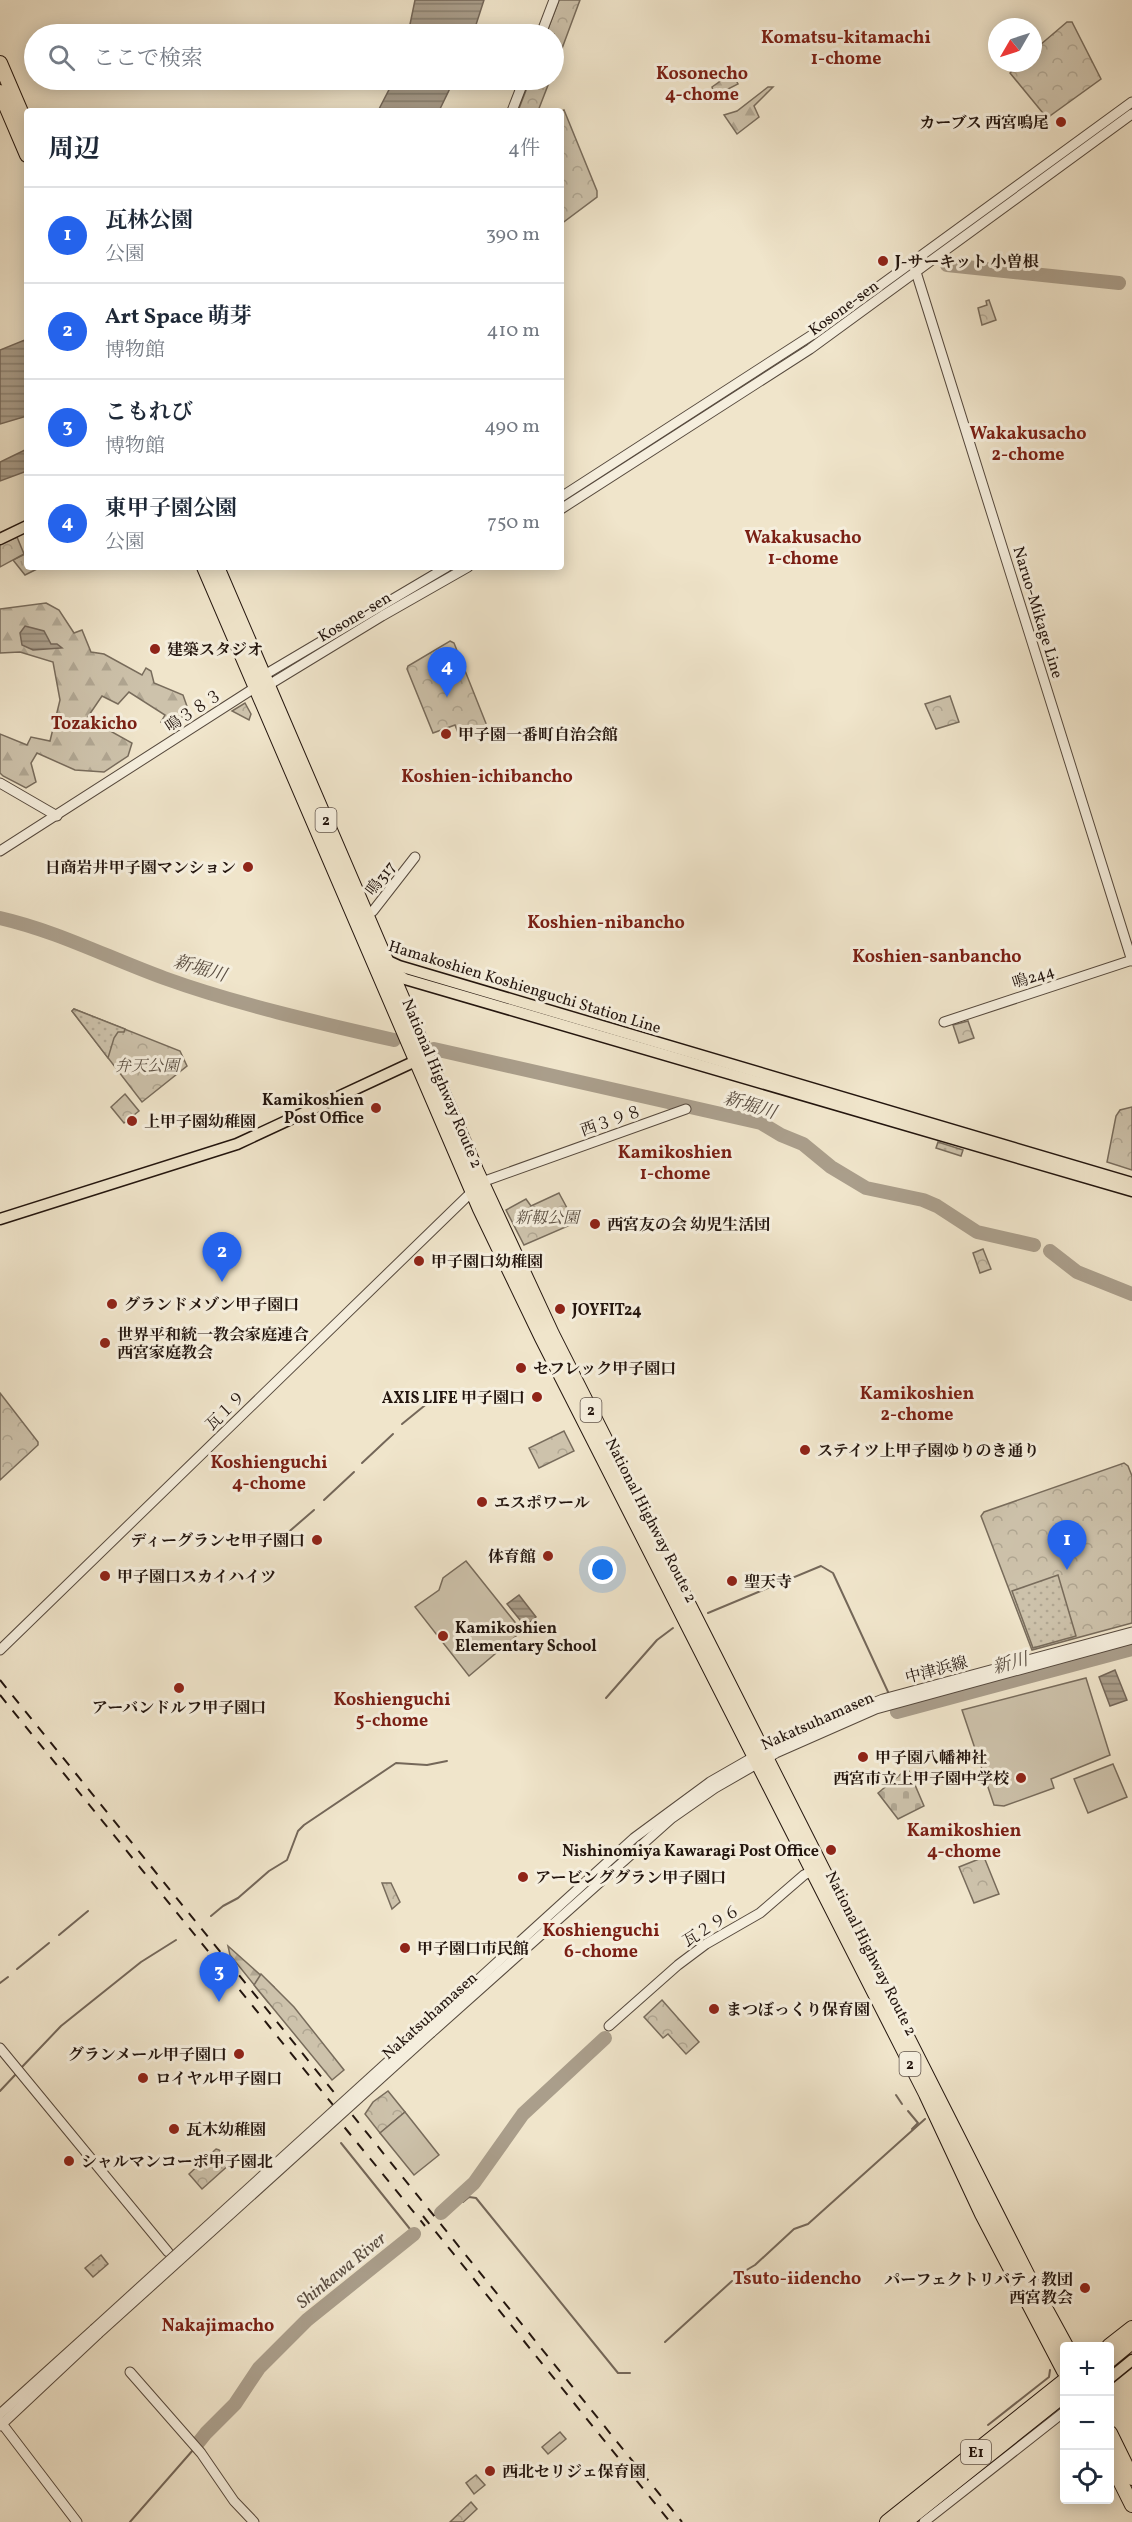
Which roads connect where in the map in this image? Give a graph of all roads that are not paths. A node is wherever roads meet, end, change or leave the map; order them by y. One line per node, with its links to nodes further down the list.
1 (554, 0): 2 (street)
2 (545, 24)
3 (0, 63): 9 (highway)
4 (520, 90): 7 (street)
5 (0, 92): 10 (highway)
6 (1132, 102): 12 (street, Kosone-sen)
7 (513, 108)
8 (1132, 114): 11 (street, Kosone-sen)
9 (24, 119)
10 (24, 148)
11 (916, 272): 13 (street, Kosone-sen); 27 (street, Naruo-Mikage Line)
12 (564, 495)
13 (564, 507)
14 (24, 527): 15 (main road)
15 (0, 539)
16 (206, 570): 20 (highway, National Highway Route 2 / 2)
17 (218, 570): 20 (highway, National Highway Route 2 / 2)
18 (442, 570): 20 (street, Kosone-sen)
19 (463, 570): 20 (street, Kosone-sen)
20 (262, 683): 22 (street, 鳴３８３); 25 (highway, National Highway Route 2 / 2); 26 (highway, National Highway Route 2 / 2)
21 (0, 783): 22 (street)
22 (57, 816): 23 (street, 鳴３８３)
23 (0, 851)
24 (415, 857): 25 (street, 鳴317)
25 (367, 915): 28 (highway, National Highway Route 2 / 2)
26 (368, 953): 28 (main road, Hamakoshien Koshienguchi Station Line); 30 (highway, National Highway Route 2 / 2)
27 (1132, 960): 29 (street, 鳴244)
28 (386, 963): 30 (highway, National Highway Route 2 / 2); 32 (main road, Hamakoshien Koshienguchi Station Line); 34 (main road, Hamakoshien Koshienguchi Station Line)
29 (944, 1022)
30 (421, 1058): 33 (highway, National Highway Route 2 / 2); 35 (main road)
31 (686, 1109): 33 (street, 西３９８)
32 (1132, 1183)
33 (477, 1187): 38 (street, 瓦１９); 39 (highway, National Highway Route 2 / 2)
34 (1132, 1191)
35 (0, 1220)
36 (1132, 1632): 39 (street, Nakatsuhamasen)
37 (1132, 1639): 39 (street, Nakatsuhamasen)
38 (0, 1650)
39 (760, 1758): 40 (highway, National Highway Route 2 / 2); 45 (street, Nakatsuhamasen, bridge); 45 (street, Nakatsuhamasen, bridge); 46 (highway, National Highway Route 2 / 2)
40 (808, 1873): 41 (street, 瓦２９６); 51 (highway, National Highway Route 2 / 2)
41 (609, 2026)
42 (0, 2048): 43 (street)
43 (168, 2252)
44 (1132, 2328): 47 (highway)
45 (96, 2332): 57 (street, Nakatsuhamasen)
46 (1064, 2342)
47 (1114, 2342)
48 (1132, 2342): 49 (highway)
49 (1114, 2357)
50 (1132, 2360): 53 (main road)
51 (1060, 2362)
52 (130, 2372): 63 (street)
53 (1114, 2375)
54 (1060, 2385): 64 (highway, E1)
55 (1064, 2396): 65 (highway, E1)
56 (1060, 2416): 66 (street)
57 (1, 2422): 62 (street)
58 (1114, 2441): 60 (highway)
59 (1114, 2469): 61 (highway)
60 (1132, 2478)
61 (1132, 2505)
62 (77, 2522)
63 (255, 2522)
64 (887, 2522)
65 (904, 2522)
66 (924, 2522)

